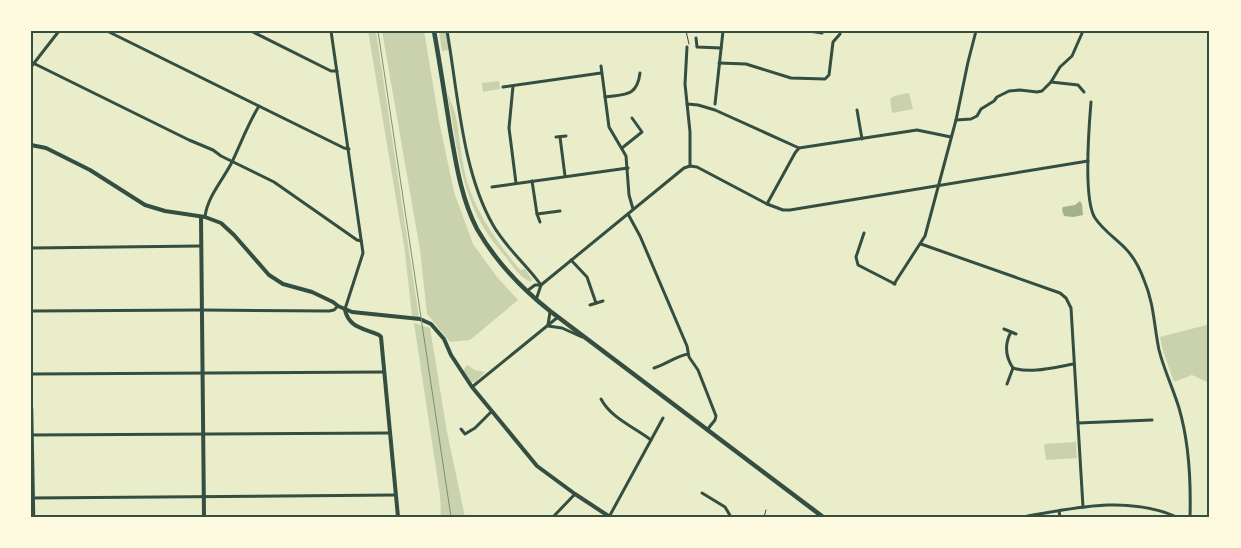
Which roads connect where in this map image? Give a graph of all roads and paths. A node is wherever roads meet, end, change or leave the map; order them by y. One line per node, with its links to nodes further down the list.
1 (59, 31): 18 (street)
2 (107, 31): 31 (street)
3 (251, 31): 20 (street)
4 (331, 31): 20 (street)
5 (434, 31): 65 (main road)
6 (447, 31): 64 (street)
7 (686, 31): 15 (path)
8 (723, 31): 16 (street)
9 (809, 31): 12 (street)
10 (976, 31): 34 (street)
11 (1083, 31): 23 (street)
12 (822, 33)
13 (840, 34): 17 (street)
14 (696, 38): 16 (street)
15 (687, 47): 29 (street)
16 (721, 48): 17 (street)
17 (719, 63): 30 (street)
18 (32, 65): 42 (street)
19 (600, 66): 21 (street)
20 (337, 71): 41 (street)
21 (602, 74): 24 (street); 27 (street)
22 (640, 74): 27 (street)
23 (1051, 82): 26 (street); 34 (street)
24 (513, 86): 25 (street); 48 (street)
25 (503, 87)
26 (1084, 92)
27 (605, 96): 39 (street)
28 (1091, 102): 43 (street)
29 (687, 104): 40 (street); 44 (street)
30 (716, 104)
31 (259, 106): 41 (street); 42 (street)
32 (857, 110): 37 (street)
33 (632, 118): 39 (street)
34 (956, 120): 36 (street)
35 (566, 136): 46 (street)
36 (951, 137): 37 (street); 49 (street)
37 (862, 139): 40 (street)
38 (31, 145): 56 (street)
39 (622, 148): 45 (street)
40 (800, 148): 51 (street)
41 (348, 149): 59 (street)
42 (232, 161): 56 (street); 59 (street)
43 (1088, 161): 49 (street); 121 (street)
44 (690, 166): 51 (street); 52 (street)
45 (628, 168): 46 (street); 52 (street)
46 (565, 176): 47 (street)
47 (532, 181): 48 (street); 54 (street)
48 (516, 183): 50 (street)
49 (938, 185): 51 (street); 60 (street)
50 (492, 186)
51 (767, 204)
52 (633, 209): 55 (street)
53 (560, 211): 54 (street)
54 (537, 214): 57 (street)
55 (628, 214): 63 (street); 81 (street)
56 (203, 217): 61 (street); 70 (street)
57 (540, 222)
58 (864, 233): 60 (street)
59 (361, 241): 72 (street)
60 (921, 244): 82 (street)
61 (201, 246): 62 (street); 71 (street)
62 (31, 248)
63 (571, 260): 64 (street); 68 (street)
64 (541, 285): 65 (street); 66 (street)
65 (527, 292): 66 (main road)
66 (536, 300): 74 (main road)
67 (603, 301): 68 (street)
68 (596, 303): 69 (street)
69 (590, 305)
70 (338, 306): 71 (street); 72 (street)
71 (202, 310): 73 (street); 86 (street)
72 (345, 310): 85 (street); 89 (street)
73 (31, 311)
74 (550, 311): 75 (main road); 76 (street)
75 (558, 317): 76 (street); 80 (main road)
76 (548, 326): 80 (street); 89 (street)
77 (1004, 329): 78 (street)
78 (1010, 332): 79 (street); 84 (street)
79 (1016, 334)
80 (584, 338): 97 (main road)
81 (688, 354): 83 (street); 97 (street)
82 (1074, 364): 84 (street); 95 (street)
83 (654, 368)
84 (1013, 368): 88 (street)
85 (384, 372): 86 (street); 98 (street)
86 (202, 373): 87 (street); 100 (street)
87 (31, 374)
88 (1008, 384)
89 (472, 387): 92 (street)
90 (601, 398): 101 (street)
91 (31, 408): 99 (main road)
92 (491, 412): 96 (street); 103 (street)
93 (663, 418): 101 (street)
94 (1152, 420): 95 (street)
95 (1078, 423): 107 (street)
96 (461, 429)
97 (707, 430): 117 (main road)
98 (390, 433): 100 (street); 104 (street)
99 (32, 435): 100 (street); 106 (main road)
100 (203, 435): 105 (street)
101 (651, 440): 114 (street)
102 (702, 492): 115 (street)
103 (575, 494): 113 (street); 114 (street)
104 (396, 496): 105 (street); 112 (street)
105 (204, 497): 106 (street); 111 (street)
106 (32, 498): 110 (main road)
107 (1083, 507): 109 (street); 120 (street)
108 (766, 510): 116 (path)
109 (1059, 511): 118 (street); 119 (street)
110 (33, 517)
111 (204, 517)
112 (398, 517)
113 (553, 517)
114 (609, 517)
115 (730, 517)
116 (764, 517)
117 (823, 517)
118 (1023, 517)
119 (1060, 517)
120 (1177, 517)
121 (1190, 517)

